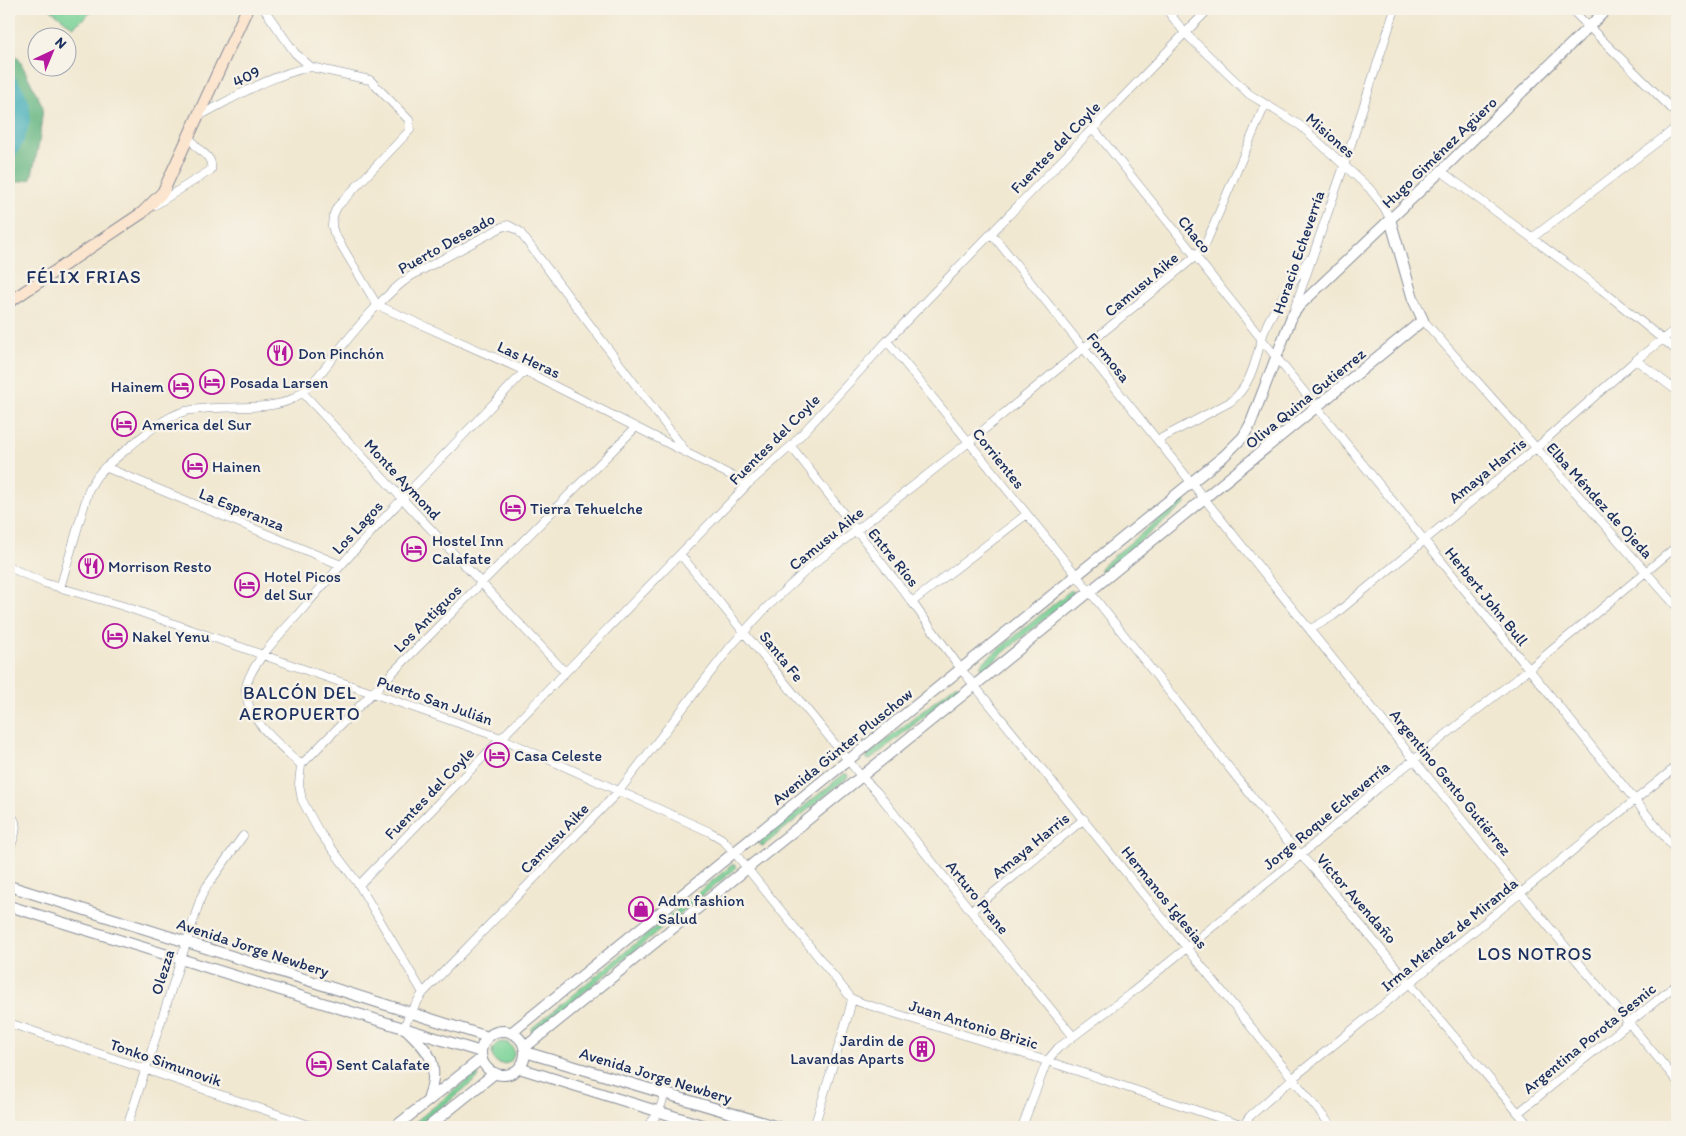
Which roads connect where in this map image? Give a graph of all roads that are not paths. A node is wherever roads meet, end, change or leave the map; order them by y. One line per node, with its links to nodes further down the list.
1 (247, 9): 14 (main road)
2 (264, 9): 11 (street)
3 (1166, 9): 10 (street, Misiones)
4 (1212, 9): 8 (street, Fuentes del Coyle)
5 (1395, 9): 18 (street, Horacio Echeverría)
6 (1571, 9): 9 (street)
7 (1607, 9): 9 (street, Hugo Giménez Agüero)
8 (1204, 12): 10 (street, Fuentes del Coyle)
9 (1589, 27): 13 (street); 19 (street, Hugo Giménez Agüero)
10 (1185, 33): 12 (street, Misiones); 16 (street, Fuentes del Coyle)
11 (311, 66): 14 (street, 409); 27 (street)
12 (1265, 105): 18 (street, Misiones); 25 (street, Camusu Aike)
13 (1677, 114)
14 (197, 117): 17 (main road)
15 (1677, 127): 23 (street)
16 (1093, 128): 22 (street, Fuentes del Coyle); 25 (street, Chaco)
17 (188, 136): 20 (main road); 20 (street)
18 (1344, 166): 21 (street, Misiones); 24 (street, Horacio Echeverría)
19 (1441, 171): 21 (street, Hugo Giménez Agüero); 23 (street)
20 (142, 213): 26 (main road)
21 (1390, 220): 28 (street, Hugo Giménez Agüero); 29 (street, Misiones)
22 (991, 233): 33 (street, Fuentes del Coyle); 34 (street, Formosa)
23 (1532, 238): 31 (street)
24 (1313, 253): 28 (street, Horacio Echeverría); 32 (street)
25 (1196, 256): 32 (street, Chaco); 34 (street, Camusu Aike)
26 (9, 302)
27 (377, 305): 38 (street, Las Heras); 40 (street, Puerto Deseado); 47 (street, Puerto Deseado)
28 (1292, 316): 36 (street, Horacio Echeverría)
29 (1423, 320): 41 (street, Oliva Quina Gutierrez); 46 (street, Elba Méndez de Ojeda)
30 (1677, 328): 31 (street, Amaya Harris)
31 (1662, 339): 35 (street); 37 (street, Amaya Harris)
32 (1262, 340): 36 (street, Chaco); 43 (street)
33 (887, 341): 44 (street, Corrientes); 45 (street, Fuentes del Coyle)
34 (1084, 348): 43 (street, Formosa); 44 (street, Camusu Aike)
35 (1677, 352)
36 (1276, 357): 41 (street, Herbert John Bull); 49 (street, Horacio Echeverría)
37 (1636, 360): 39 (street); 46 (street, Amaya Harris)
38 (525, 371): 42 (street, Las Heras); 51 (street, Los Lagos)
39 (1677, 391)
40 (302, 392): 48 (street, Puerto Deseado); 51 (street, Monte Aymond)
41 (1317, 407): 52 (street, Oliva Quina Gutierrez); 55 (street, Herbert John Bull)
42 (636, 427): 47 (street, Las Heras); 62 (street, Los Antiguos)
43 (1158, 440): 49 (street, Formosa)
44 (969, 442): 53 (street, Corrientes); 54 (street, Camusu Aike)
45 (790, 446): 50 (street, Fuentes del Coyle); 54 (street, Entre Ríos)
46 (1536, 448): 55 (street, Amaya Harris); 60 (street, Elba Méndez de Ojeda)
47 (686, 453): 50 (street, Las Heras)
48 (105, 468): 58 (street, La Esperanza); 63 (street, Puerto Deseado)
49 (1192, 482): 52 (street, Formosa); 61 (street, Avenida Günter Pluschow)
50 (748, 484): 57 (street, Fuentes del Coyle)
51 (402, 498): 58 (street, Los Lagos); 62 (street, Monte Aymond)
52 (1205, 498): 64 (street); 67 (street, Argentino Gento Gutiérrez)
53 (1027, 514): 61 (street, Corrientes); 65 (street)
54 (856, 531): 65 (street, Entre Ríos); 68 (street, Camusu Aike)
55 (1424, 539): 67 (street, Amaya Harris); 71 (street, Herbert John Bull)
56 (1677, 546): 60 (street, Jorge Roque Echeverría)
57 (680, 554): 68 (street, Santa Fe); 72 (street, Fuentes del Coyle)
58 (341, 565): 69 (street, Los Lagos)
59 (9, 568): 63 (street, Puerto San Julián)
60 (1646, 572): 66 (street, Elba Méndez de Ojeda); 71 (street, Jorge Roque Echeverría)
61 (1076, 576): 64 (street, Corrientes); 70 (street, Avenida Günter Pluschow)
62 (481, 583): 72 (street, Monte Aymond); 74 (street, Los Antiguos)
63 (60, 588): 69 (street, Puerto San Julián)
64 (1090, 592): 73 (street); 89 (street, Víctor Avendaño)
65 (912, 602): 70 (street, Entre Ríos)
66 (1677, 607)
67 (1311, 629): 76 (street, Argentino Gento Gutiérrez)
68 (744, 631): 77 (street, Santa Fe); 81 (street, Camusu Aike)
69 (263, 655): 74 (street, Puerto San Julián); 78 (street, Los Lagos)
70 (961, 669): 73 (street, Entre Ríos); 77 (street, Avenida Günter Pluschow)
71 (1529, 669): 76 (street, Jorge Roque Echeverría); 82 (street, Herbert John Bull)
72 (566, 672): 75 (street, Fuentes del Coyle)
73 (976, 685): 80 (street); 84 (street, Hermanos Iglesias)
74 (372, 693): 75 (street, Puerto San Julián); 78 (street, Los Antiguos)
75 (501, 738): 81 (street, Puerto San Julián); 91 (street, Fuentes del Coyle)
76 (1415, 759): 89 (street, Jorge Roque Echeverría); 93 (street, Argentino Gento Gutiérrez)
77 (848, 760): 80 (street, Santa Fe); 87 (street, Avenida Günter Pluschow)
78 (301, 765): 91 (street)
79 (1677, 766): 82 (street, Irma Méndez de Miranda)
80 (861, 776): 90 (street); 96 (street, Arturo Prane)
81 (619, 791): 87 (street, Puerto San Julián); 103 (street, Camusu Aike)
82 (1635, 801): 88 (street, Herbert John Bull); 93 (street, Irma Méndez de Miranda)
83 (11, 816): 86 (street)
84 (1084, 819): 96 (street, Amaya Harris); 99 (street, Hermanos Iglesias)
85 (243, 836): 98 (street, Olezza)
86 (9, 852)
87 (734, 852): 90 (street, Puerto San Julián); 109 (street, Avenida Günter Pluschow)
88 (1677, 852)
89 (1301, 855): 99 (street, Jorge Roque Echeverría); 101 (street, Víctor Avendaño)
90 (747, 868): 104 (street); 112 (street)
91 (359, 885): 103 (street)
92 (9, 886): 94 (street, Avenida Jorge Newbery)
93 (1522, 893): 101 (street, Irma Méndez de Miranda); 106 (street, Argentino Gento Gutiérrez)
94 (41, 896): 97 (street); 98 (street, Avenida Jorge Newbery)
95 (9, 906): 97 (street, Avenida Jorge Newbery)
96 (971, 911): 110 (street, Arturo Prane)
97 (35, 914): 100 (street, Avenida Jorge Newbery)
98 (186, 942): 100 (street, Olezza); 105 (street, Avenida Jorge Newbery)
99 (1187, 947): 110 (street, Jorge Roque Echeverría); 118 (street, Hermanos Iglesias)
100 (180, 959): 108 (street, Avenida Jorge Newbery); 116 (street, Olezza)
101 (1411, 983): 118 (street, Irma Méndez de Miranda); 123 (street, Víctor Avendaño)
102 (1677, 984): 106 (street, Argentina Porota Sesnic)
103 (423, 993): 105 (street, Camusu Aike)
104 (852, 999): 114 (street, Juan Antonio Brizic); 131 (street)
105 (410, 1013): 108 (street, Camusu Aike); 111 (street, Avenida Jorge Newbery)
106 (1628, 1023): 119 (street, Argentino Gento Gutiérrez); 123 (street, Argentina Porota Sesnic)
107 (9, 1024): 116 (street, Tonko Simunovik)
108 (404, 1028): 113 (street, Avenida Jorge Newbery); 121 (street)
109 (511, 1033): 111 (street); 112 (street)
110 (1073, 1036): 114 (street, Jorge Roque Echeverría)
111 (488, 1037): 113 (street)
112 (525, 1050): 115 (street); 120 (street, Avenida Jorge Newbery)
113 (482, 1055): 117 (street); 121 (street)
114 (1047, 1061): 132 (street, Jorge Roque Echeverría); 133 (street, Juan Antonio Brizic)
115 (519, 1068): 117 (street); 122 (street, Avenida Jorge Newbery)
116 (146, 1070): 124 (street, Olezza); 125 (street, Tonko Simunovik)
117 (495, 1073): 127 (street)
118 (1294, 1078): 133 (street, Irma Méndez de Miranda); 134 (street, Hermanos Iglesias)
119 (1677, 1081)
120 (665, 1093): 122 (street); 130 (street, Avenida Jorge Newbery)
121 (428, 1101): 126 (street)
122 (659, 1112): 128 (street); 129 (street, Avenida Jorge Newbery)
123 (1518, 1113): 135 (street, Víctor Avendaño)
124 (127, 1127)
125 (315, 1127)
126 (395, 1127)
127 (428, 1127)
128 (646, 1127)
129 (708, 1127)
130 (778, 1127)
131 (814, 1127)
132 (1022, 1127)
133 (1244, 1127)
134 (1332, 1127)
135 (1530, 1127)

